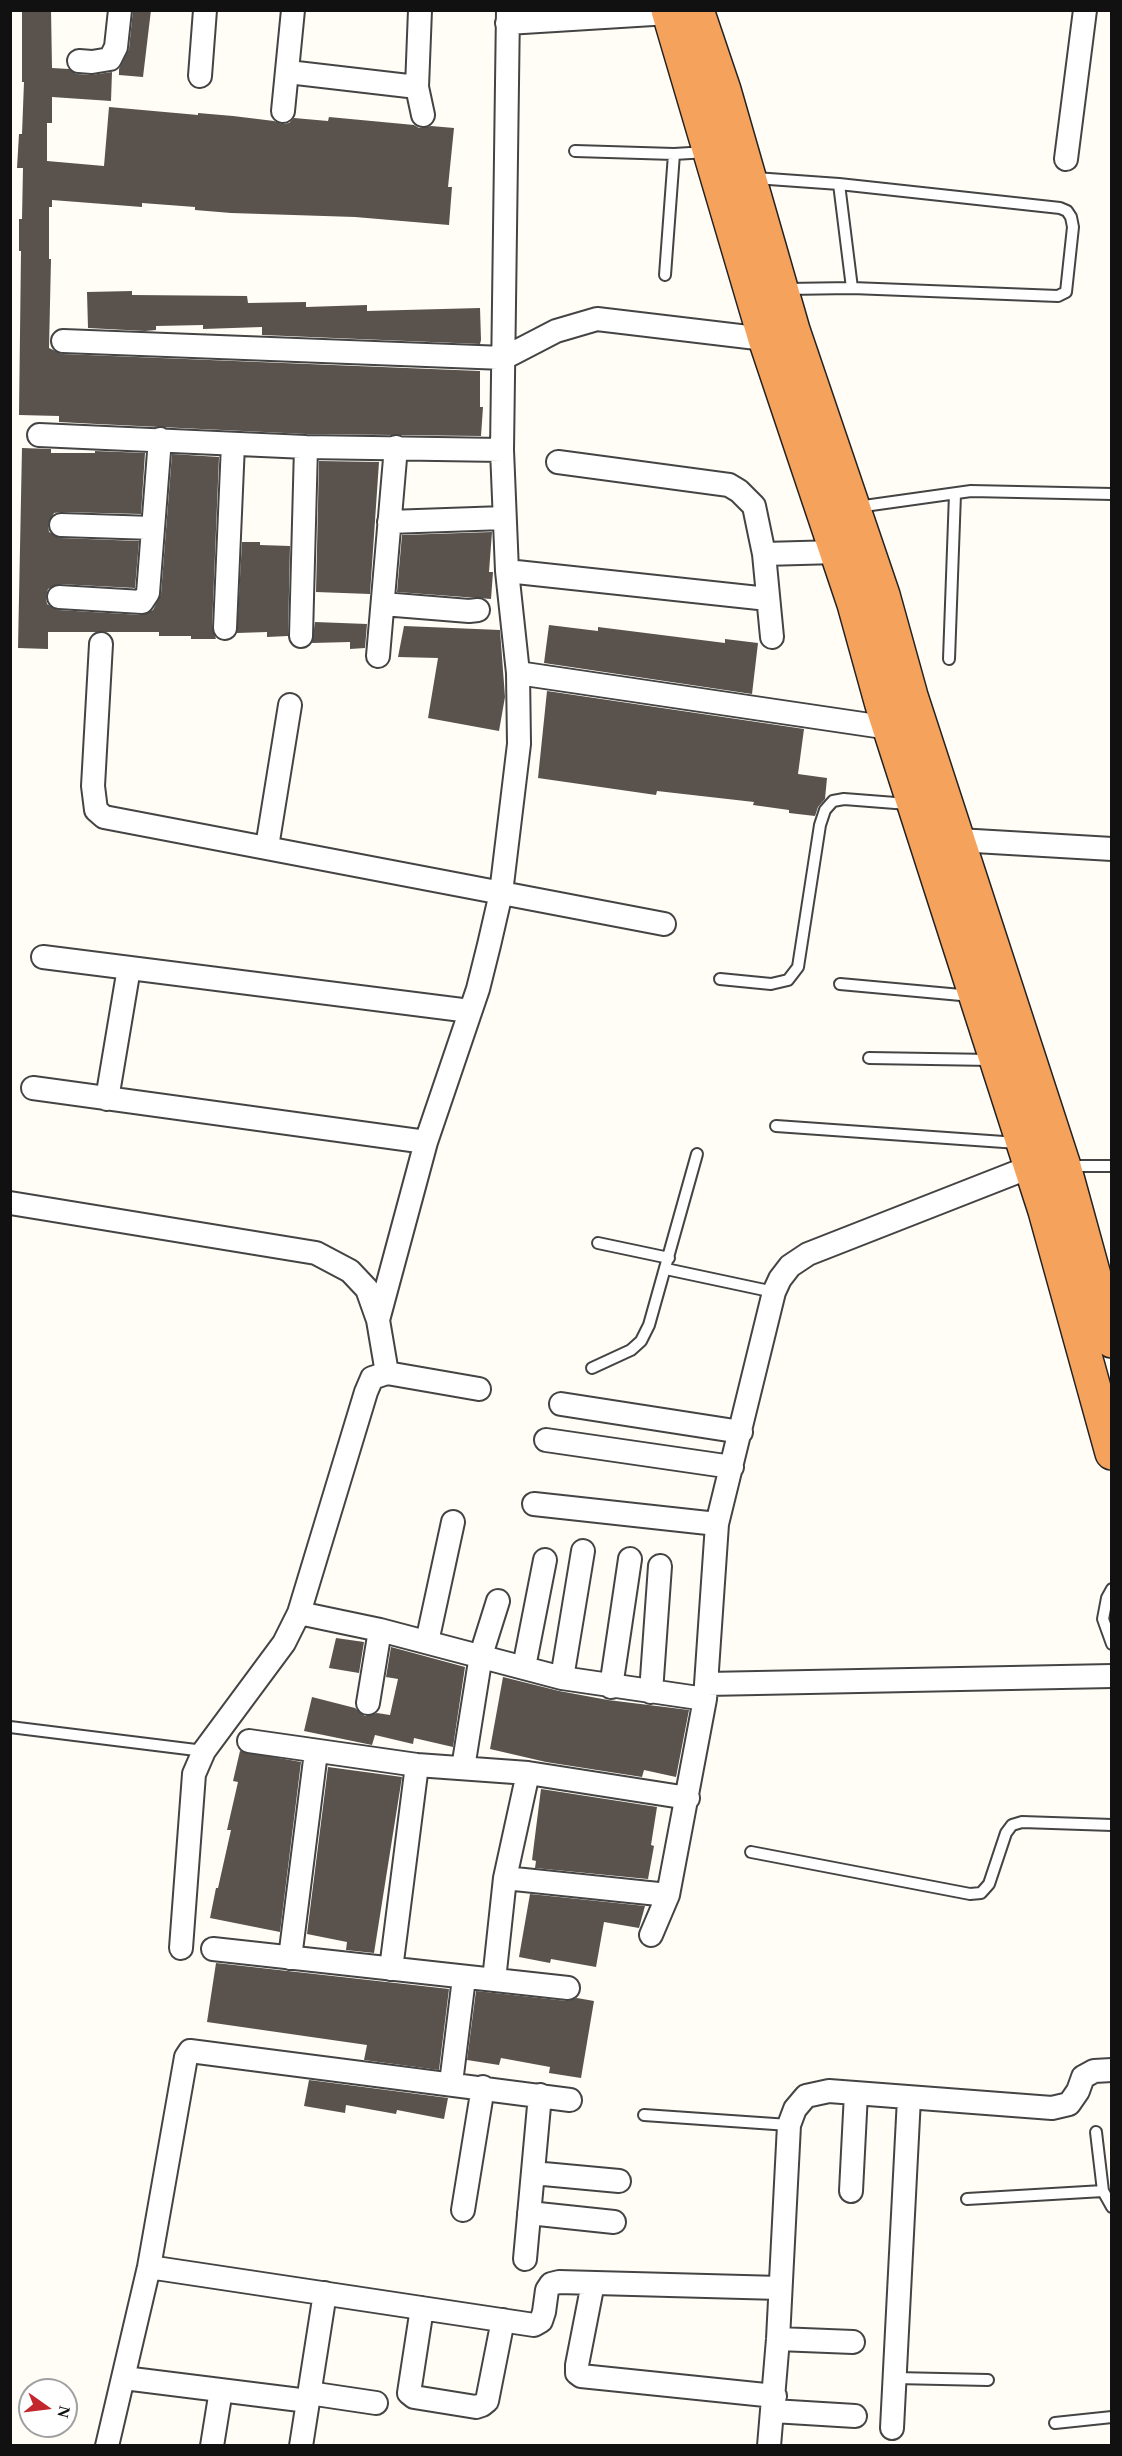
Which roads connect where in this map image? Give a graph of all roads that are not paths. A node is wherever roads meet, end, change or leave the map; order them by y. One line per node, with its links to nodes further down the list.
1 (120, 10): 8 (street)
2 (205, 10): 10 (street)
3 (293, 10): 9 (street)
4 (420, 10): 11 (street)
5 (1085, 10): 17 (street)
6 (678, 12): 7 (street); 15 (highway); 18 (highway)
7 (507, 17): 25 (street)
8 (79, 61)
9 (288, 72): 11 (street); 12 (street)
10 (200, 76)
11 (417, 87): 13 (street)
12 (283, 111)
13 (423, 115)
14 (575, 151): 16 (lane)
15 (711, 152): 16 (lane); 23 (highway)
16 (674, 154): 20 (lane)
17 (1066, 159)
18 (749, 177): 19 (lane); 22 (highway)
19 (838, 184): 21 (lane); 21 (lane)
20 (665, 275)
21 (852, 288): 22 (lane)
22 (782, 289): 35 (highway)
23 (765, 339): 25 (street); 35 (highway)
24 (63, 340): 25 (street)
25 (504, 358): 31 (street)
26 (39, 435): 27 (street)
27 (160, 439): 28 (street); 39 (street)
28 (233, 444): 29 (street); 47 (street)
29 (306, 447): 30 (street); 48 (street)
30 (396, 447): 31 (street); 37 (street)
31 (502, 450): 36 (street)
32 (558, 462): 41 (street)
33 (955, 494): 34 (lane); 35 (lane); 52 (lane)
34 (1112, 494)
35 (839, 512): 40 (highway); 57 (highway)
36 (504, 518): 37 (street); 42 (street)
37 (389, 522): 45 (street)
38 (61, 525): 39 (street)
39 (153, 528): 43 (street)
40 (837, 552): 41 (street); 55 (highway)
41 (764, 554): 44 (street)
42 (507, 571): 44 (street); 53 (street)
43 (59, 597)
44 (768, 599): 49 (street)
45 (383, 604): 46 (street); 51 (street)
46 (478, 610)
47 (225, 627)
48 (301, 636)
49 (772, 637)
50 (101, 644): 58 (street)
51 (378, 656)
52 (949, 659)
53 (518, 673): 55 (street); 60 (street)
54 (290, 705): 58 (street)
55 (890, 728): 56 (highway)
56 (915, 805): 64 (lane); 66 (highway)
57 (958, 840): 59 (street); 75 (highway)
58 (267, 848): 60 (street)
59 (1112, 849)
60 (501, 893): 61 (street); 67 (street)
61 (664, 924)
62 (43, 957): 63 (street)
63 (129, 968): 67 (street); 71 (street)
64 (720, 979)
65 (840, 984): 66 (lane)
66 (976, 996): 69 (highway)
67 (470, 1011): 73 (street)
68 (869, 1058): 69 (lane)
69 (996, 1060): 75 (highway)
70 (33, 1088): 71 (street)
71 (107, 1099): 73 (street)
72 (776, 1126): 75 (lane)
73 (426, 1142): 81 (street)
74 (697, 1154): 79 (lane)
75 (1043, 1156): 76 (lane); 80 (street); 82 (highway); 89 (highway)
76 (1112, 1166)
77 (10, 1203): 81 (street)
78 (598, 1243): 79 (lane)
79 (668, 1263): 80 (lane); 83 (lane)
80 (774, 1292): 87 (street)
81 (378, 1320): 84 (street)
82 (1109, 1321)
83 (592, 1368)
84 (387, 1373): 85 (street); 100 (street)
85 (479, 1389)
86 (561, 1404): 87 (street)
87 (741, 1432): 90 (street)
88 (546, 1440): 90 (street)
89 (1112, 1453)
90 (732, 1467): 93 (street)
91 (534, 1504): 93 (street)
92 (453, 1522): 102 (street)
93 (717, 1524): 110 (street)
94 (583, 1551): 107 (street)
95 (630, 1559): 108 (street)
96 (545, 1560): 105 (street)
97 (660, 1566): 109 (street)
98 (1112, 1589): 103 (lane)
99 (498, 1600): 104 (street)
100 (299, 1613): 101 (street); 114 (street)
101 (380, 1630): 102 (street); 111 (street)
102 (427, 1642): 104 (street)
103 (1112, 1644)
104 (481, 1655): 105 (street); 117 (street)
105 (524, 1668): 107 (street)
106 (1112, 1676): 110 (street)
107 (562, 1678): 108 (street)
108 (611, 1687): 109 (street)
109 (651, 1692): 110 (street)
110 (706, 1692): 119 (street)
111 (368, 1703)
112 (10, 1727): 114 (lane)
113 (249, 1741): 115 (street)
114 (204, 1751): 125 (street)
115 (316, 1752): 116 (street); 127 (street)
116 (417, 1765): 117 (street); 128 (street)
117 (463, 1768): 118 (street)
118 (528, 1773): 119 (street); 122 (street)
119 (688, 1798): 123 (street)
120 (1112, 1825): 121 (lane)
121 (751, 1852)
122 (506, 1878): 123 (street); 130 (street)
123 (668, 1895): 124 (street)
124 (651, 1935)
125 (181, 1948)
126 (213, 1949): 127 (street)
127 (290, 1958): 128 (street)
128 (391, 1969): 129 (street)
129 (464, 1978): 130 (street); 133 (street)
130 (494, 1980): 131 (street)
131 (567, 1988)
132 (1112, 2070): 137 (street)
133 (451, 2083): 134 (street); 152 (street)
134 (483, 2087): 136 (street); 148 (street)
135 (856, 2093): 137 (street); 140 (street); 144 (street)
136 (540, 2095): 138 (street); 142 (street)
137 (909, 2098): 161 (street)
138 (570, 2100)
139 (645, 2115): 140 (lane)
140 (789, 2125): 154 (street)
141 (1096, 2132): 145 (lane)
142 (533, 2173): 143 (street); 149 (street)
143 (619, 2181)
144 (851, 2191)
145 (1103, 2192): 146 (lane); 147 (lane)
146 (968, 2199)
147 (1112, 2207)
148 (463, 2210)
149 (529, 2213): 150 (street); 151 (street)
150 (614, 2222)
151 (525, 2259)
152 (149, 2266): 155 (street); 160 (street)
153 (593, 2283): 154 (street); 157 (street); 166 (street)
154 (780, 2288): 158 (street)
155 (325, 2293): 156 (street); 164 (street)
156 (422, 2308): 157 (street); 157 (street)
157 (503, 2320)
158 (778, 2339): 159 (street); 166 (street)
159 (853, 2342)
160 (124, 2378): 163 (street); 171 (street)
161 (895, 2378): 162 (lane); 170 (street)
162 (988, 2380)
163 (221, 2390): 164 (street); 172 (street)
164 (309, 2397): 165 (street); 173 (street)
165 (376, 2403)
166 (774, 2403): 167 (street); 174 (street)
167 (855, 2416)
168 (1112, 2417): 169 (lane)
169 (1055, 2423)
170 (892, 2428)
171 (107, 2445)
172 (212, 2445)
173 (301, 2445)
174 (769, 2445)

